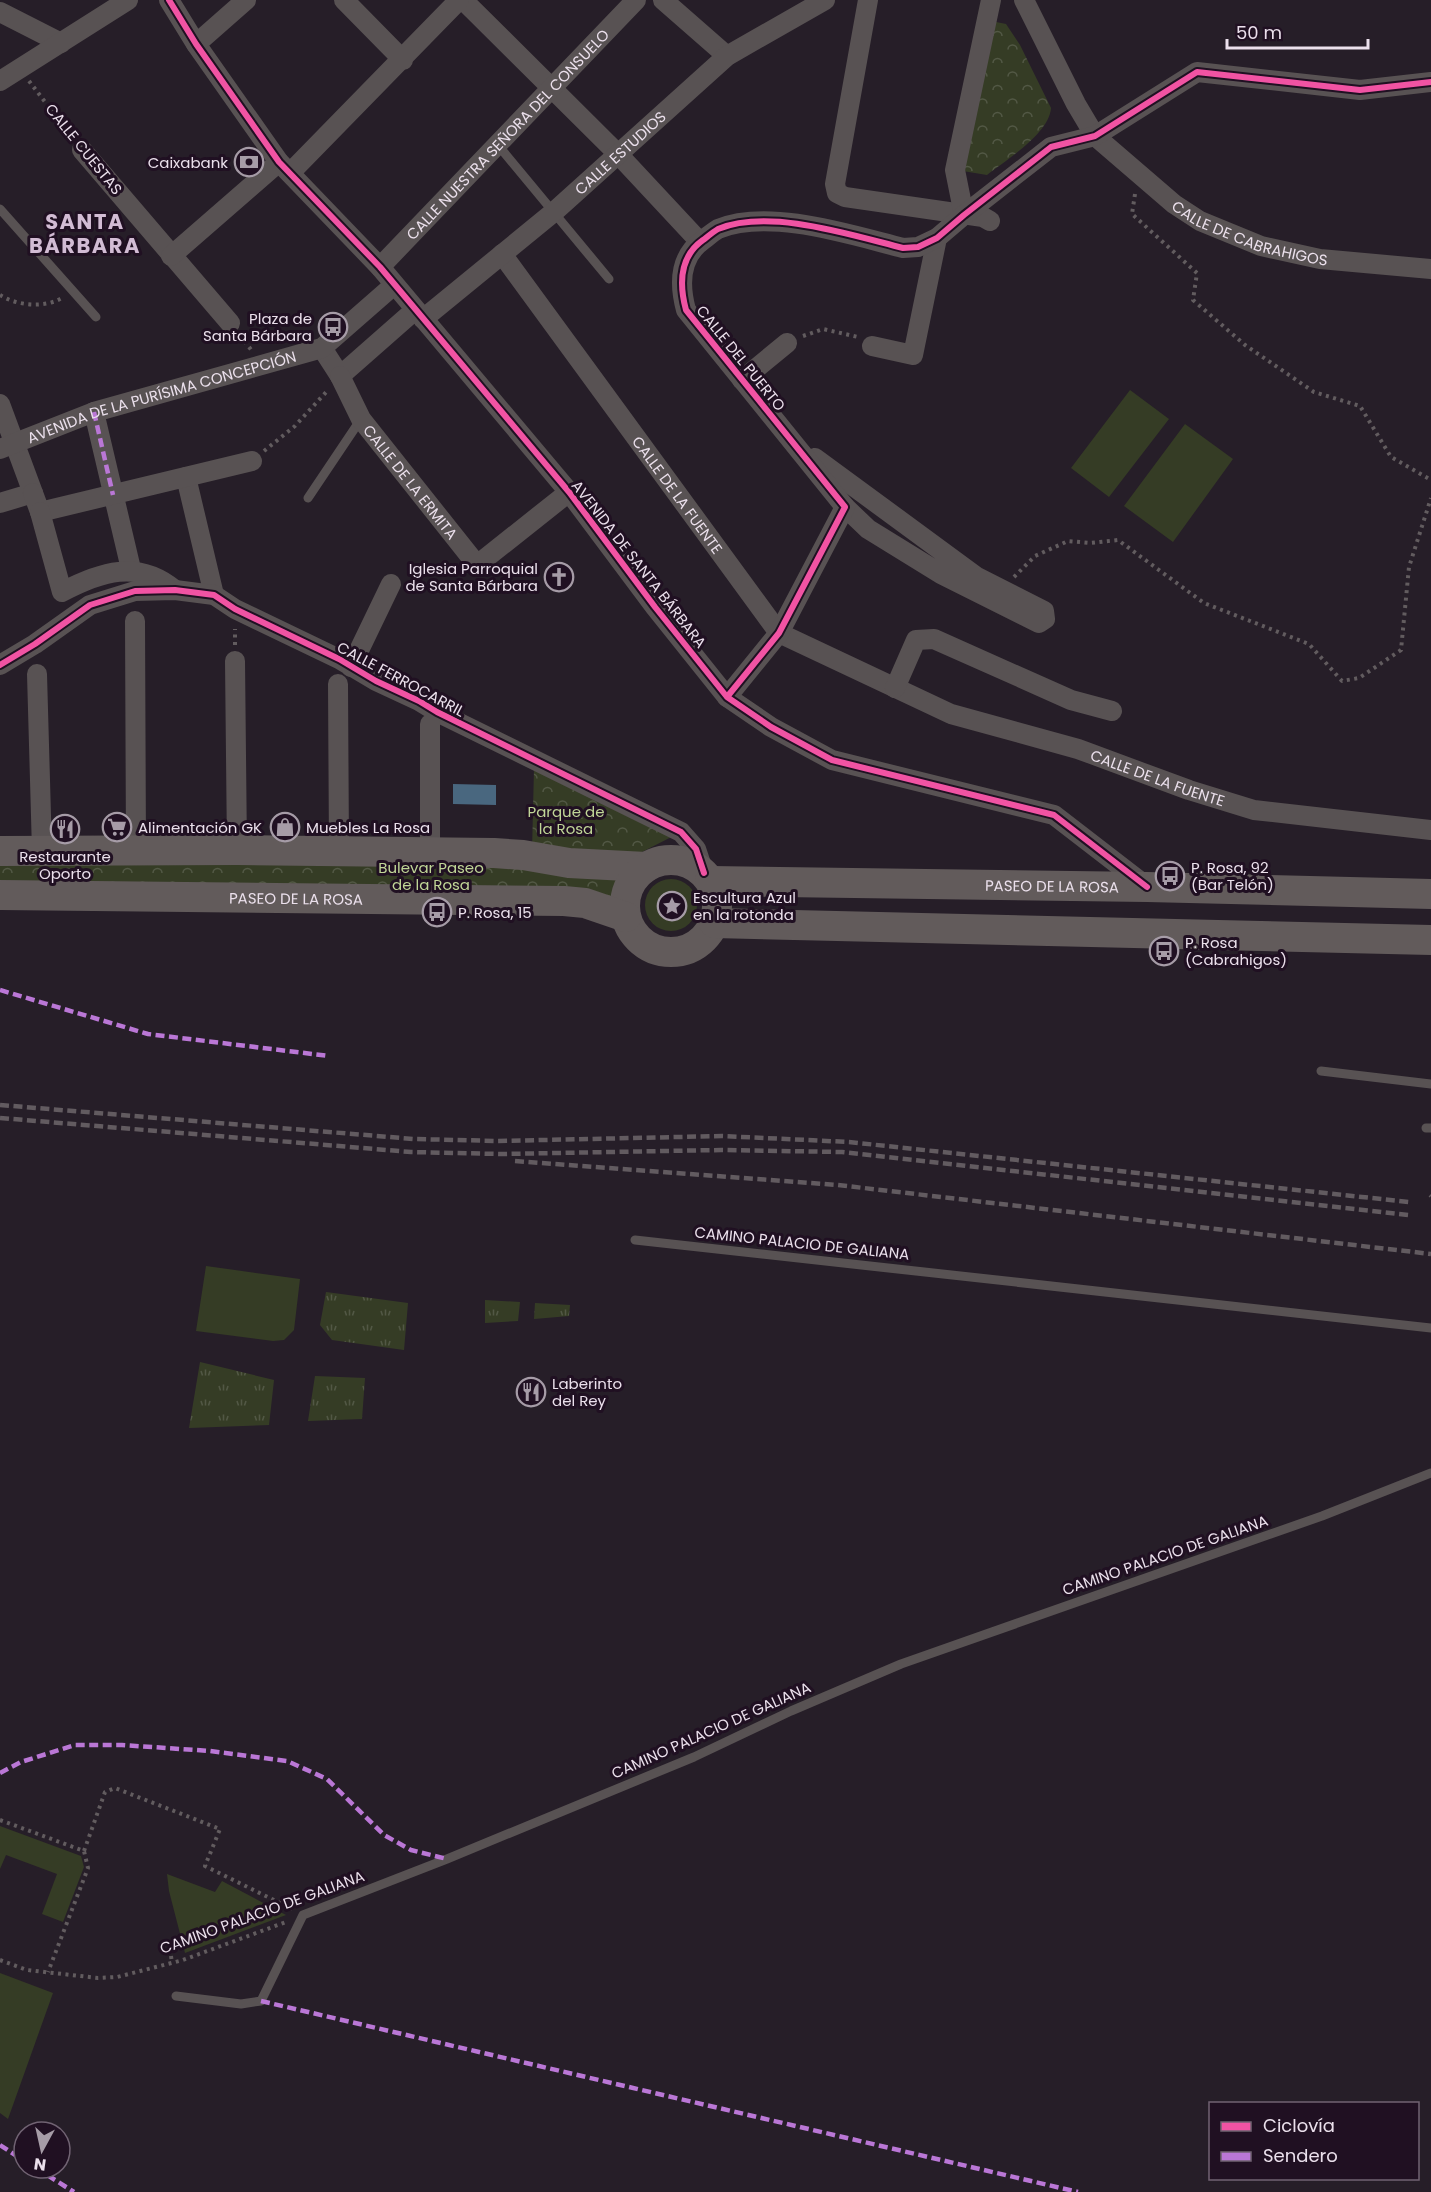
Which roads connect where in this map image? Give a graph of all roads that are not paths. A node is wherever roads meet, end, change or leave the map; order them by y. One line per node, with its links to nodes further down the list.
1 (128, 0): 13 (street)
2 (169, 0): 14 (street, AVENIDA DE SANTA BÁRBARA)
3 (246, 0): 14 (street)
4 (344, 0): 16 (street)
5 (461, 0): 16 (street); 19 (street)
6 (636, 0): 19 (street, CALLE NUESTRA SEÑORA DEL CONSUELO)
7 (663, 0): 15 (street)
8 (825, 0): 15 (street, CALLE ESTUDIOS)
9 (868, 0): 27 (street)
10 (991, 0): 27 (street)
11 (1024, 0): 20 (street, CALLE DE CABRAHIGOS)
12 (3, 11): 13 (street)
13 (61, 43): 17 (street)
14 (196, 44): 24 (street, AVENIDA DE SANTA BÁRBARA)
15 (727, 56): 23 (street, CALLE ESTUDIOS)
16 (402, 60): 24 (street)
17 (0, 81)
18 (1431, 82): 20 (street, CALLE DEL PUERTO)
19 (551, 88): 21 (street, CALLE NUESTRA SEÑORA DEL CONSUELO); 23 (street)
20 (1095, 136): 27 (street, CALLE DEL PUERTO); 34 (street, CALLE DE CABRAHIGOS)
21 (497, 144): 26 (lane); 33 (street, CALLE NUESTRA SEÑORA DEL CONSUELO)
22 (82, 150): 32 (street, CALLE CUESTAS)
23 (617, 153): 26 (street, CALLE ESTUDIOS); 30 (street)
24 (285, 168): 32 (street); 33 (street, AVENIDA DE SANTA BÁRBARA)
25 (0, 209): 38 (lane)
26 (555, 211): 31 (street, CALLE ESTUDIOS); 35 (lane)
27 (964, 215): 28 (street); 29 (street, CALLE DEL PUERTO)
28 (990, 221)
29 (937, 238): 30 (street, CALLE DEL PUERTO); 41 (street)
30 (700, 242): 44 (street, CALLE DEL PUERTO)
31 (502, 254): 37 (street, CALLE ESTUDIOS); 63 (street, CALLE DE LA FUENTE)
32 (171, 256): 39 (street, CALLE CUESTAS)
33 (380, 267): 36 (street, AVENIDA DE SANTA BÁRBARA)
34 (1431, 269)
35 (609, 279)
36 (394, 285): 37 (street, AVENIDA DE SANTA BÁRBARA); 42 (street)
37 (419, 314): 43 (street); 52 (street, AVENIDA DE SANTA BÁRBARA)
38 (96, 317)
39 (230, 323)
40 (787, 343): 44 (street)
41 (872, 346)
42 (322, 348): 43 (street); 46 (street, AVENIDA DE LA PURÍSIMA CONCEPCIÓN)
43 (340, 376): 48 (street, CALLE DE LA ERMITA)
44 (742, 380): 47 (street, CALLE DEL PUERTO)
45 (0, 404): 49 (street)
46 (94, 412): 49 (street, AVENIDA DE LA PURÍSIMA CONCEPCIÓN); 53 (street)
47 (769, 413): 57 (street, CALLE DEL PUERTO); 57 (street, CALLE DEL PUERTO)
48 (362, 419): 52 (street, CALLE DE LA ERMITA); 54 (lane, CALLE DE LA ERMITA)
49 (7, 446): 56 (street)
50 (252, 461): 51 (street)
51 (186, 477): 53 (street); 61 (street)
52 (569, 492): 70 (street, AVENIDA DE SANTA BÁRBARA)
53 (113, 495): 56 (street); 58 (street)
54 (308, 498)
55 (0, 503): 56 (street)
56 (37, 503): 58 (street)
57 (845, 507): 63 (street)
58 (131, 569): 60 (street, CALLE FERROCARRIL)
59 (391, 585): 66 (street, CALLE FERROCARRIL)
60 (175, 590): 61 (street, CALLE FERROCARRIL); 65 (street, CALLE FERROCARRIL)
61 (214, 595): 66 (street, CALLE FERROCARRIL)
62 (135, 621): 75 (street)
63 (779, 633): 69 (street, CALLE DE LA FUENTE); 70 (street)
64 (235, 661): 76 (street)
65 (0, 665)
66 (351, 667): 81 (street, CALLE FERROCARRIL)
67 (37, 674): 74 (street)
68 (338, 684): 78 (street)
69 (895, 688): 71 (street); 73 (street, CALLE DE LA FUENTE)
70 (728, 697): 82 (street, AVENIDA DE SANTA BÁRBARA)
71 (1112, 711)
72 (430, 724): 79 (street)
73 (1431, 830)
74 (42, 850): 75 (main road, PASEO DE LA ROSA); 77 (main road, PASEO DE LA ROSA)
75 (136, 850): 76 (main road, PASEO DE LA ROSA)
76 (237, 850): 78 (main road, PASEO DE LA ROSA)
77 (0, 851)
78 (339, 851): 79 (main road, PASEO DE LA ROSA)
79 (430, 852): 80 (main road, PASEO DE LA ROSA)
80 (646, 867): 81 (main road, PASEO DE LA ROSA); 85 (main road)
81 (707, 877): 82 (main road, PASEO DE LA ROSA); 86 (main road)
82 (1147, 887): 83 (main road, PASEO DE LA ROSA)
83 (1431, 894)
84 (0, 895): 85 (main road, PASEO DE LA ROSA)
85 (626, 917): 86 (main road)
86 (714, 923): 87 (main road)
87 (1431, 940)
88 (1322, 1071): 89 (lane)
89 (1431, 1084)
90 (635, 1240): 91 (lane, CAMINO PALACIO DE GALIANA)
91 (1431, 1328)
92 (1431, 1473): 93 (lane, CAMINO PALACIO DE GALIANA)
93 (176, 1996)

